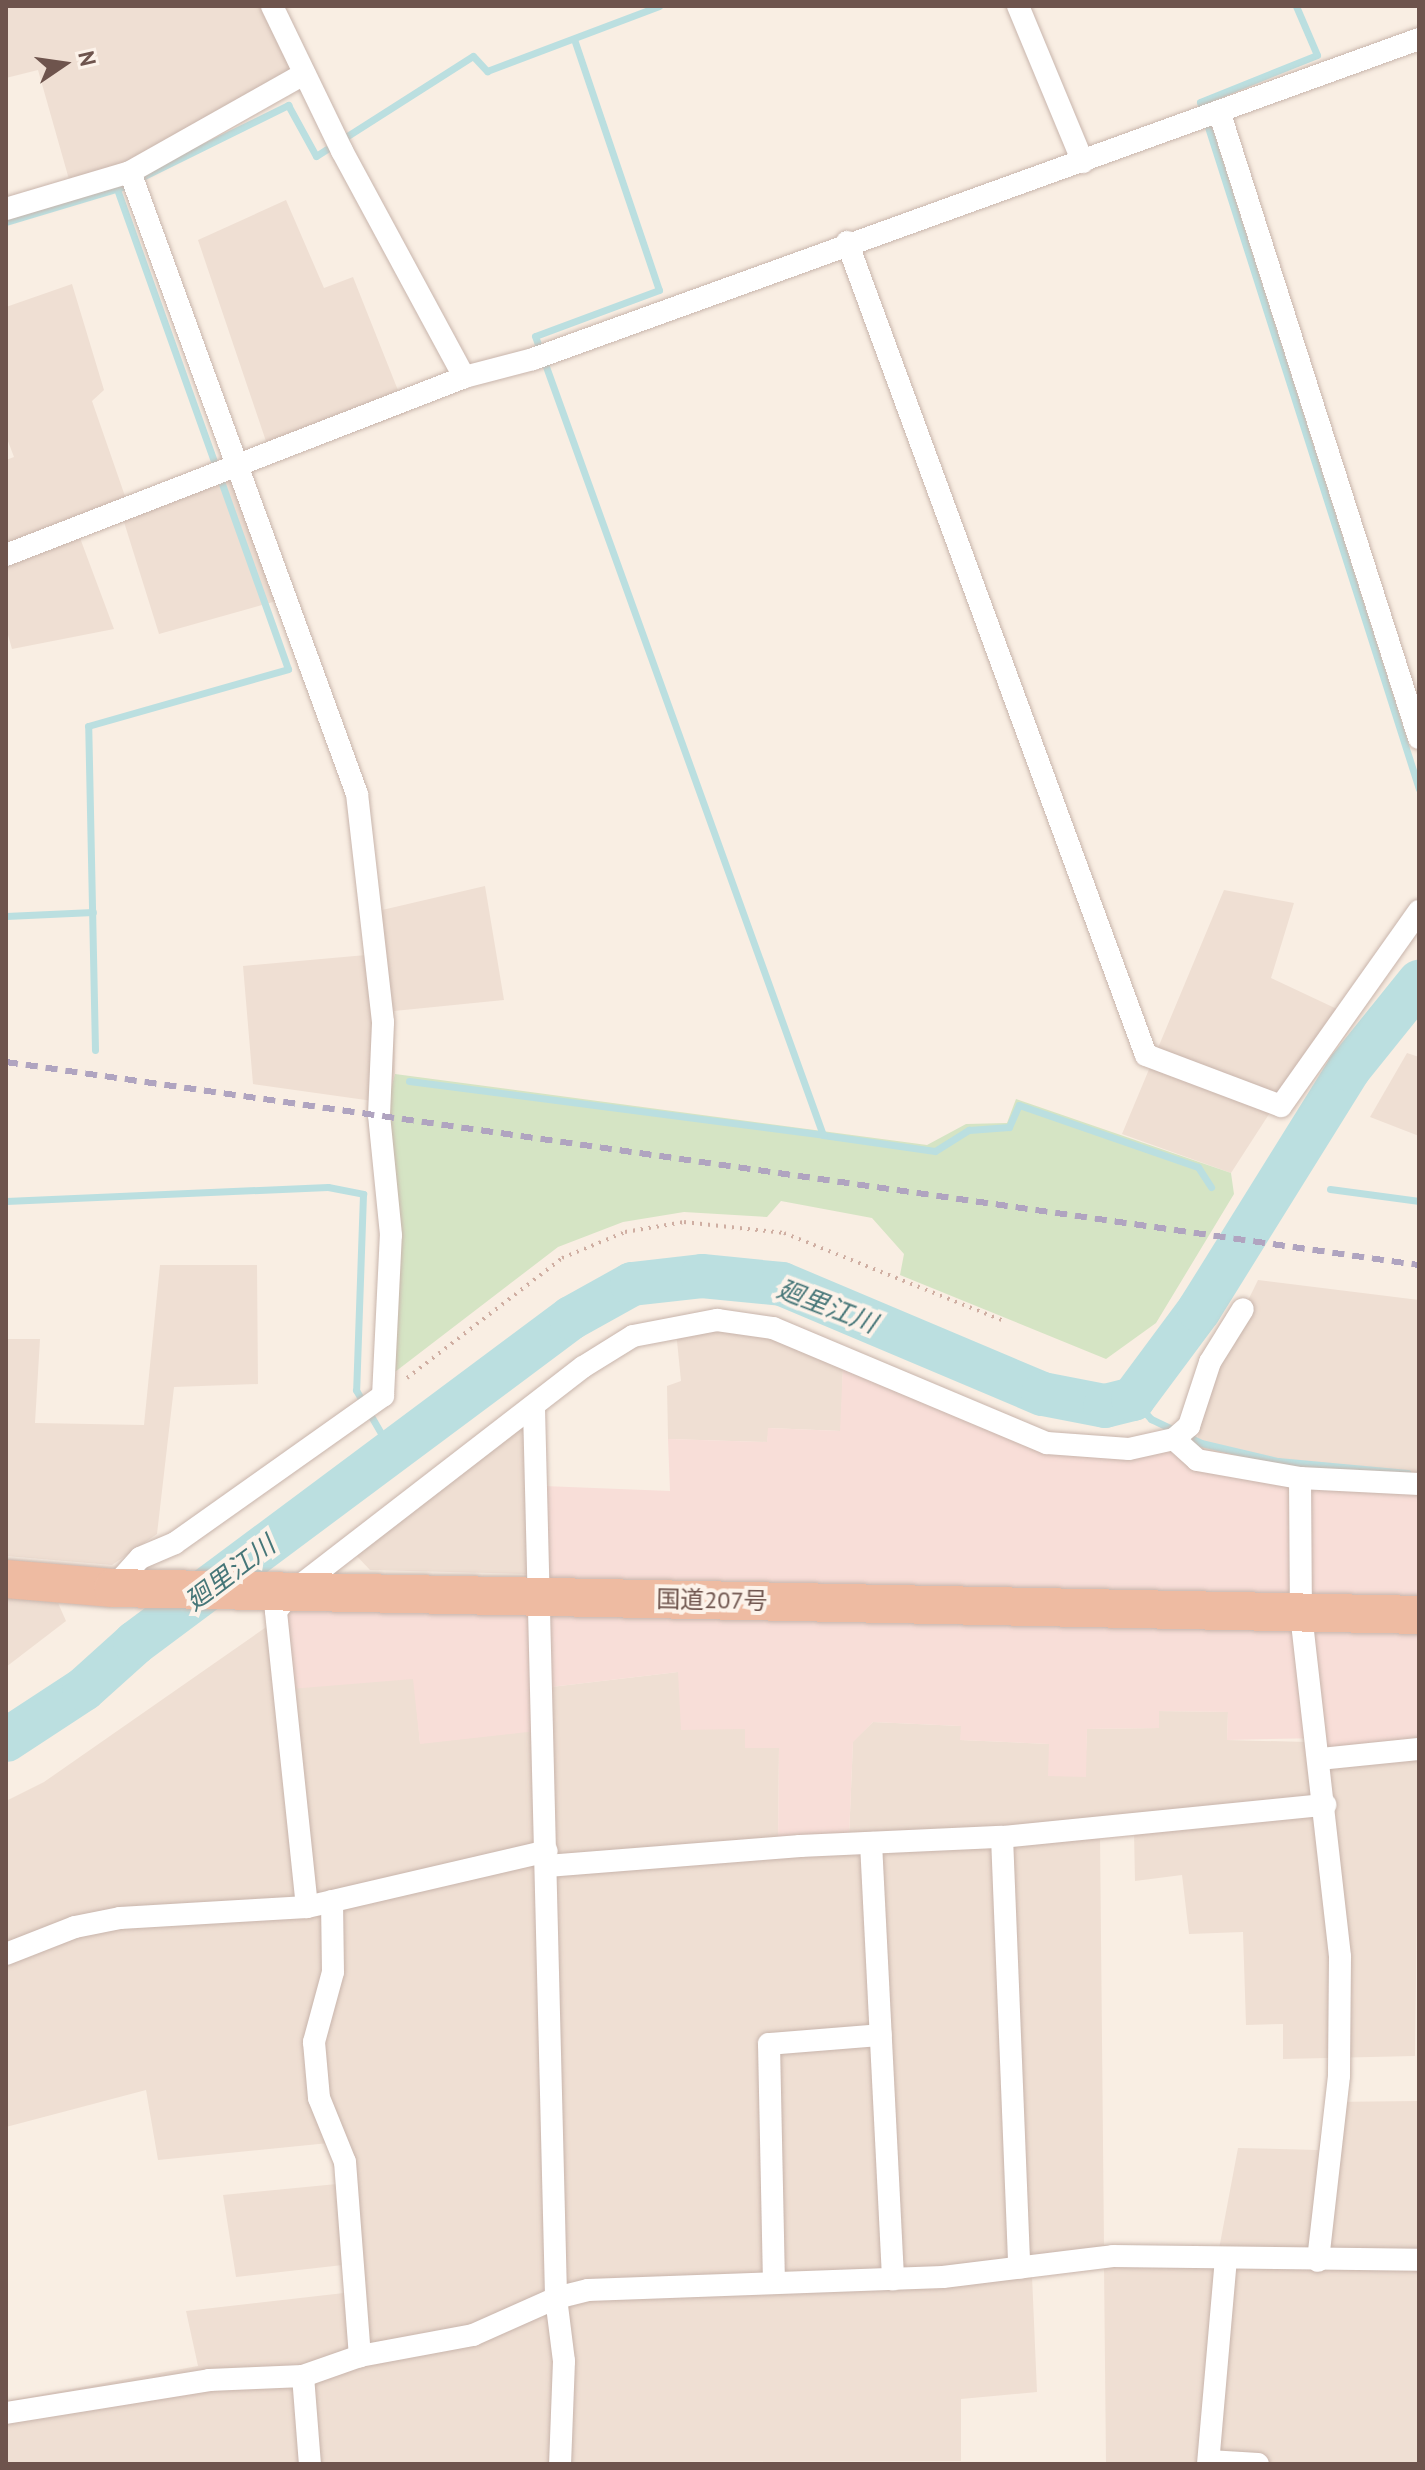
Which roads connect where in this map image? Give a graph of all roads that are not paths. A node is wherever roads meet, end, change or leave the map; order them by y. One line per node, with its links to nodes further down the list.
1 (272, 6): 4 (street)
2 (1018, 6): 6 (street)
3 (1419, 39): 5 (street)
4 (304, 74): 7 (street); 10 (street)
5 (1210, 117): 6 (street); 13 (street)
6 (1083, 162): 9 (street)
7 (133, 180): 8 (street); 11 (street)
8 (6, 209)
9 (847, 242): 10 (street); 14 (street)
10 (464, 377): 11 (street)
11 (224, 472): 12 (street); 21 (street)
12 (6, 555)
13 (1419, 738)
14 (1419, 911)
15 (1243, 1309): 17 (street)
16 (534, 1408): 17 (street); 22 (street); 23 (street)
17 (1181, 1432): 18 (street)
18 (1300, 1478): 19 (street); 24 (street)
19 (1419, 1484)
20 (6, 1579): 21 (highway, 国道207号)
21 (113, 1588): 22 (highway, 国道207号)
22 (293, 1591): 23 (highway, 国道207号); 33 (street)
23 (536, 1596): 24 (highway, 国道207号); 31 (street)
24 (1301, 1614): 25 (highway, 国道207号); 27 (street)
25 (1419, 1615)
26 (1419, 1749): 27 (street)
27 (1320, 1759): 28 (street)
28 (1325, 1805): 29 (street); 38 (street)
29 (1002, 1837): 30 (street); 39 (street)
30 (871, 1843): 31 (street); 35 (street)
31 (547, 1858): 32 (street); 42 (street)
32 (332, 1901): 33 (street); 43 (street)
33 (307, 1907): 34 (street)
34 (6, 1954)
35 (881, 2035): 40 (street); 41 (street)
36 (1226, 2259): 38 (street); 39 (street); 46 (street)
37 (1419, 2260): 38 (street)
38 (1318, 2261)
39 (1019, 2268): 40 (street)
40 (893, 2279): 41 (street)
41 (774, 2283): 42 (street)
42 (556, 2298): 43 (street); 48 (street)
43 (360, 2356): 44 (street)
44 (303, 2376): 45 (street); 47 (street)
45 (6, 2413)
46 (1208, 2462): 49 (street)
47 (310, 2464)
48 (560, 2464)
49 (1258, 2464)

